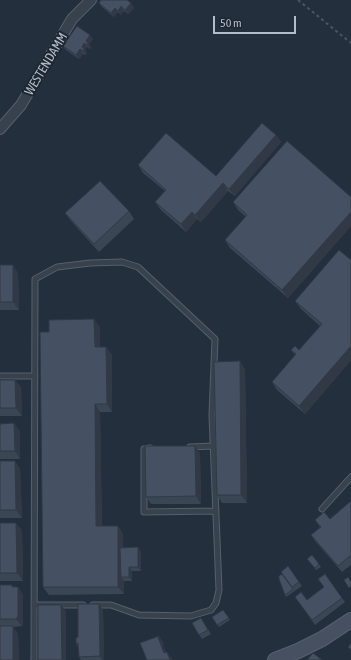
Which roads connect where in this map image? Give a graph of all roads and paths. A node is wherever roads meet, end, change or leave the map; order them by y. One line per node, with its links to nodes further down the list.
1 (91, 0): 4 (street, WESTENDAMM)
2 (298, 0): 3 (path)
3 (351, 43)
4 (0, 129)
5 (0, 376): 6 (lane)
6 (35, 376): 7 (lane); 13 (lane)
7 (213, 446): 8 (lane); 12 (lane)
8 (182, 447)
9 (160, 448): 12 (lane)
10 (351, 477): 11 (lane)
11 (322, 510)
12 (216, 511): 13 (lane)
13 (34, 605): 15 (lane)
14 (351, 620): 16 (street)
15 (34, 660)
16 (275, 660)

